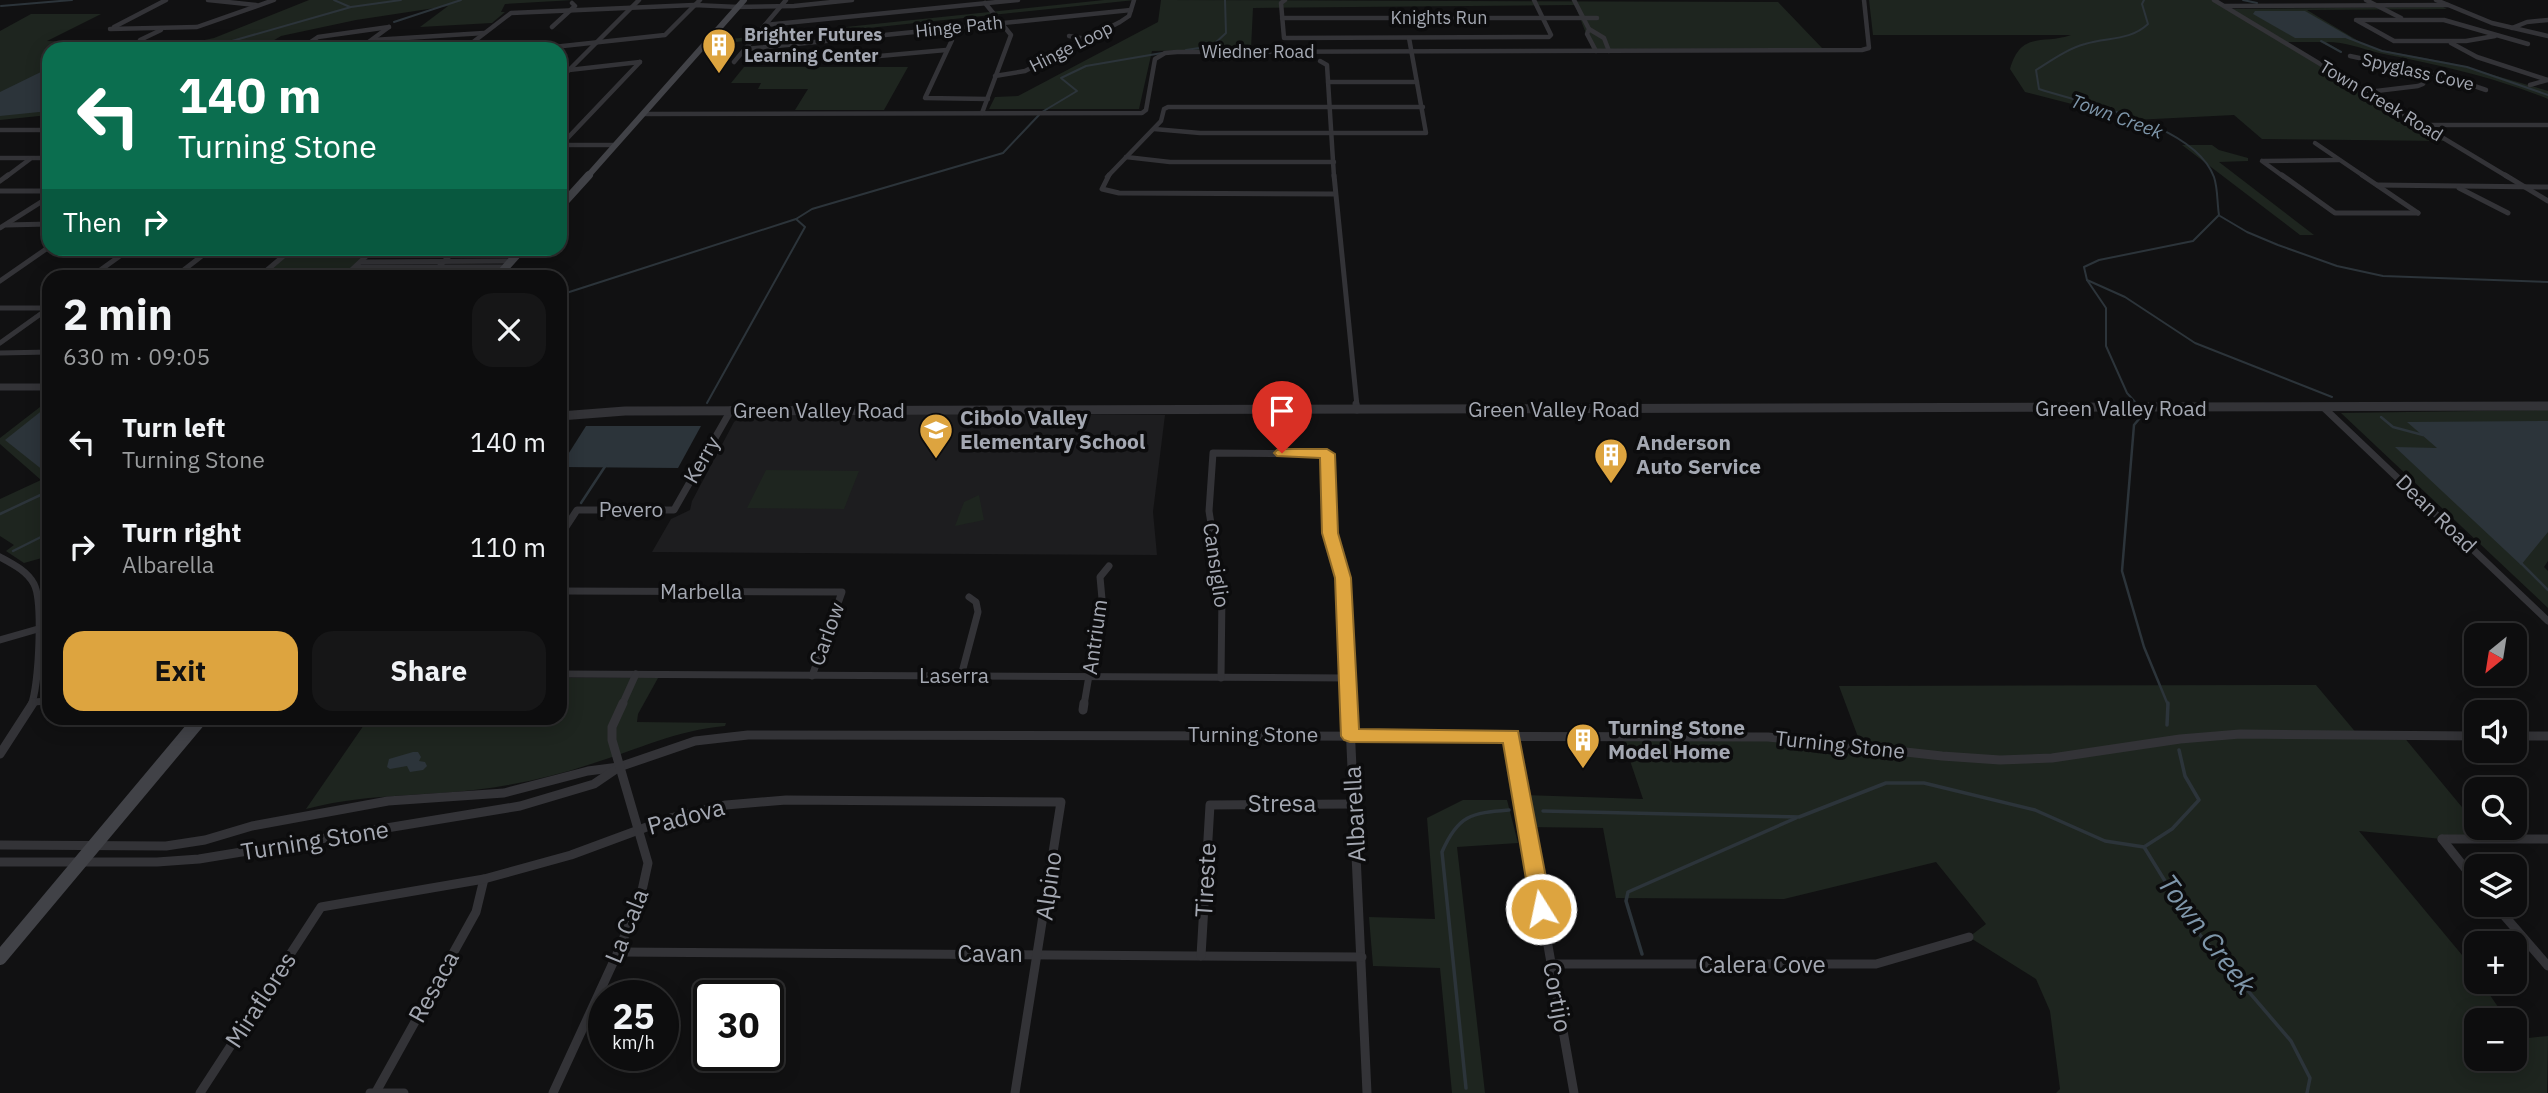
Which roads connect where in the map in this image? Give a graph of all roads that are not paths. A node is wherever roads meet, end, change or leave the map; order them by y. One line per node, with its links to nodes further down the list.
1 (166, 0): 41 (street)
2 (208, 0): 21 (street)
3 (274, 0): 21 (street)
4 (639, 0): 29 (street)
5 (700, 0): 23 (street)
6 (744, 0): 27 (main road)
7 (786, 0): 24 (street)
8 (852, 0): 24 (street)
9 (947, 0): 28 (street)
10 (1018, 0): 20 (street)
11 (1134, 0): 30 (street, Hinge Loop)
12 (1285, 0): 32 (street)
13 (1534, 0): 33 (street)
14 (1574, 0): 34 (street)
15 (1864, 0): 63 (street, Wiedner Road)
16 (2214, 0): 25 (street, Town Creek Road)
17 (2363, 0): 26 (street)
18 (2436, 0): 22 (street)
19 (572, 3): 31 (street)
20 (985, 4): 28 (street); 38 (street)
21 (260, 5): 41 (street)
22 (2448, 5): 26 (street); 44 (street)
23 (693, 6): 27 (street); 29 (street); 57 (street)
24 (780, 6): 27 (street); 39 (street)
25 (2224, 6): 26 (street); 79 (street, Town Creek Road)
26 (2374, 6): 36 (street)
27 (738, 7): 84 (main road)
28 (943, 8): 39 (street)
29 (632, 9): 31 (street); 57 (street)
30 (1131, 10): 38 (street, Hinge Path); 50 (street, Hinge Loop)
31 (571, 11): 40 (street); 45 (street)
32 (1282, 18): 33 (street, Knights Run); 49 (street)
33 (1542, 18): 34 (street, Knights Run); 49 (street)
34 (1584, 18): 35 (street, Knights Run); 43 (street)
35 (1597, 18)
36 (2402, 20): 46 (street); 53 (street)
37 (2548, 20): 44 (street)
38 (1003, 23): 42 (street, Hinge Path); 73 (street)
39 (765, 25): 60 (street)
40 (552, 27)
41 (164, 29): 51 (street)
42 (948, 29): 60 (street, Hinge Path); 61 (street)
43 (1589, 29): 62 (street); 63 (street)
44 (2511, 29): 48 (street)
45 (485, 33): 52 (street); 56 (street)
46 (2495, 35): 53 (street); 58 (street)
47 (1069, 36): 50 (street)
48 (2548, 36)
49 (1409, 38): 64 (street)
50 (1087, 39): 73 (street, Hinge Loop)
51 (140, 40)
52 (373, 40): 54 (street); 55 (street)
53 (2448, 41): 74 (street)
54 (310, 42)
55 (370, 42)
56 (473, 42)
57 (599, 42): 59 (street); 70 (street)
58 (2528, 44)
59 (567, 46)
60 (746, 49): 68 (street)
61 (946, 50): 66 (street); 80 (street)
62 (1597, 51): 63 (street, Wiedner Road); 64 (street, Wiedner Road)
63 (1609, 51)
64 (1411, 52): 76 (street); 83 (street, Wiedner Road)
65 (2350, 56): 72 (street, Spyglass Cove)
66 (857, 58)
67 (1320, 61): 75 (street)
68 (734, 62)
69 (567, 70): 70 (street)
70 (570, 70): 71 (street); 91 (street)
71 (567, 73)
72 (2429, 73): 78 (street, Spyglass Cove); 79 (street)
73 (995, 76): 80 (street)
74 (2548, 80): 77 (street)
75 (1328, 82): 76 (street); 81 (street)
76 (1417, 82): 82 (street)
77 (2530, 85)
78 (2486, 90)
79 (2365, 91): 85 (street, Town Creek Road)
80 (988, 99): 83 (street)
81 (1331, 107): 82 (street); 87 (street); 90 (street)
82 (1423, 107): 90 (street)
83 (982, 113): 84 (street, Wiedner Road)
84 (643, 114): 92 (main road)
85 (2421, 125): 86 (street); 103 (street, Town Creek Road)
86 (2548, 125)
87 (1154, 129): 90 (street); 95 (street)
88 (0, 130): 89 (street)
89 (42, 130)
90 (1333, 134): 100 (street)
91 (567, 139)
92 (617, 143): 94 (street); 109 (main road)
93 (2315, 143): 99 (street)
94 (567, 144)
95 (1126, 157): 100 (street); 108 (street)
96 (0, 158): 97 (street)
97 (30, 158): 98 (street); 101 (street)
98 (42, 158)
99 (2339, 160): 102 (street); 102 (street)
100 (1334, 162): 108 (street)
101 (0, 181)
102 (2377, 185): 105 (street)
103 (2520, 186): 104 (street); 105 (street); 111 (street, Town Creek Road)
104 (2548, 187)
105 (2459, 188): 112 (street)
106 (0, 191): 107 (street)
107 (42, 191)
108 (1335, 194): 144 (street)
109 (567, 199)
110 (42, 201): 114 (street)
111 (2548, 201)
112 (2508, 213)
113 (42, 224): 114 (street)
114 (3, 226)
115 (42, 252): 133 (street)
116 (120, 256): 127 (street)
117 (202, 256): 128 (street)
118 (284, 256): 129 (street)
119 (367, 256): 123 (street)
120 (450, 256): 122 (street)
121 (516, 256): 124 (main road)
122 (445, 261): 123 (street); 124 (street); 126 (street)
123 (361, 262): 125 (street)
124 (509, 264): 126 (street); 132 (main road)
125 (355, 267): 126 (street); 130 (street)
126 (440, 267): 131 (street)
127 (100, 270)
128 (184, 270)
129 (267, 270)
130 (352, 270)
131 (437, 270)
132 (504, 270)
133 (0, 281)
134 (0, 308): 135 (street)
135 (42, 308)
136 (42, 313): 137 (street)
137 (0, 343)
138 (0, 352): 139 (street)
139 (42, 352)
140 (0, 387): 141 (street)
141 (42, 387)
142 (2548, 406): 143 (street, Green Valley Road)
143 (2323, 407): 144 (street, Green Valley Road); 157 (street, Dean Road)
144 (1357, 410): 145 (street, Green Valley Road)
145 (731, 411): 146 (street, Green Valley Road); 148 (street, Kerry)
146 (567, 415)
147 (1213, 453): 165 (street, Cansiglio); 166 (street, Albarella)
148 (674, 510): 149 (street, Pevero)
149 (567, 525)
150 (0, 557): 155 (street)
151 (1108, 566): 164 (street, Antrium)
152 (567, 591): 153 (street, Marbella)
153 (842, 592): 162 (street, Carlow)
154 (42, 595): 155 (street)
155 (38, 596): 158 (street)
156 (969, 597): 163 (street)
157 (2548, 621)
158 (38, 629): 159 (street); 168 (street)
159 (0, 640)
160 (567, 674): 161 (street, Laserra)
161 (636, 674): 162 (street, Laserra); 177 (street, La Cala)
162 (812, 676): 163 (street, Laserra)
163 (961, 676): 164 (street, Laserra)
164 (1089, 677): 165 (street, Laserra); 169 (street, Antrium)
165 (1221, 678): 166 (street, Laserra)
166 (1348, 678): 171 (street, Albarella)
167 (42, 701): 168 (street)
168 (33, 702): 176 (street)
169 (1083, 710)
170 (195, 725): 183 (main road)
171 (1350, 736): 172 (street, Turning Stone); 177 (street, Turning Stone); 179 (street, Albarella)
172 (1511, 736): 173 (street, Turning Stone); 197 (street, Cortijo)
173 (2464, 736)
174 (2527, 736): 175 (street)
175 (2548, 736)
176 (0, 754)
177 (619, 766): 181 (street, La Cala); 183 (street, Turning Stone); 186 (street, Turning Stone)
178 (1061, 802): 181 (street, Padova); 193 (street, Alpino)
179 (1354, 804): 180 (street, Stresa); 195 (street, Albarella)
180 (1210, 805): 194 (street, Tireste)
181 (638, 830): 188 (street, Padova); 192 (street, La Cala)
182 (2548, 839): 187 (street)
183 (95, 844): 184 (street, Turning Stone); 186 (main road)
184 (0, 845)
185 (0, 862): 186 (street, Turning Stone)
186 (80, 862): 196 (main road)
187 (2464, 867)
188 (484, 879): 189 (street, Padova); 201 (street, Resaca)
189 (321, 907): 199 (street, Miraflores)
190 (2505, 917): 198 (street)
191 (1969, 937): 197 (street, Calera Cove)
192 (618, 952): 193 (street, Cavan); 203 (street, La Cala)
193 (1039, 954): 194 (street, Cavan); 204 (street, Alpino)
194 (1201, 956): 195 (street, Cavan)
195 (1362, 957): 205 (street, Albarella)
196 (0, 958)
197 (1551, 964): 206 (street, Cortijo)
198 (2547, 966)
199 (200, 1093)
200 (370, 1093): 201 (street)
201 (376, 1093): 202 (street)
202 (404, 1093)
203 (553, 1093)
204 (1015, 1093)
205 (1367, 1093)
206 (1574, 1093)

